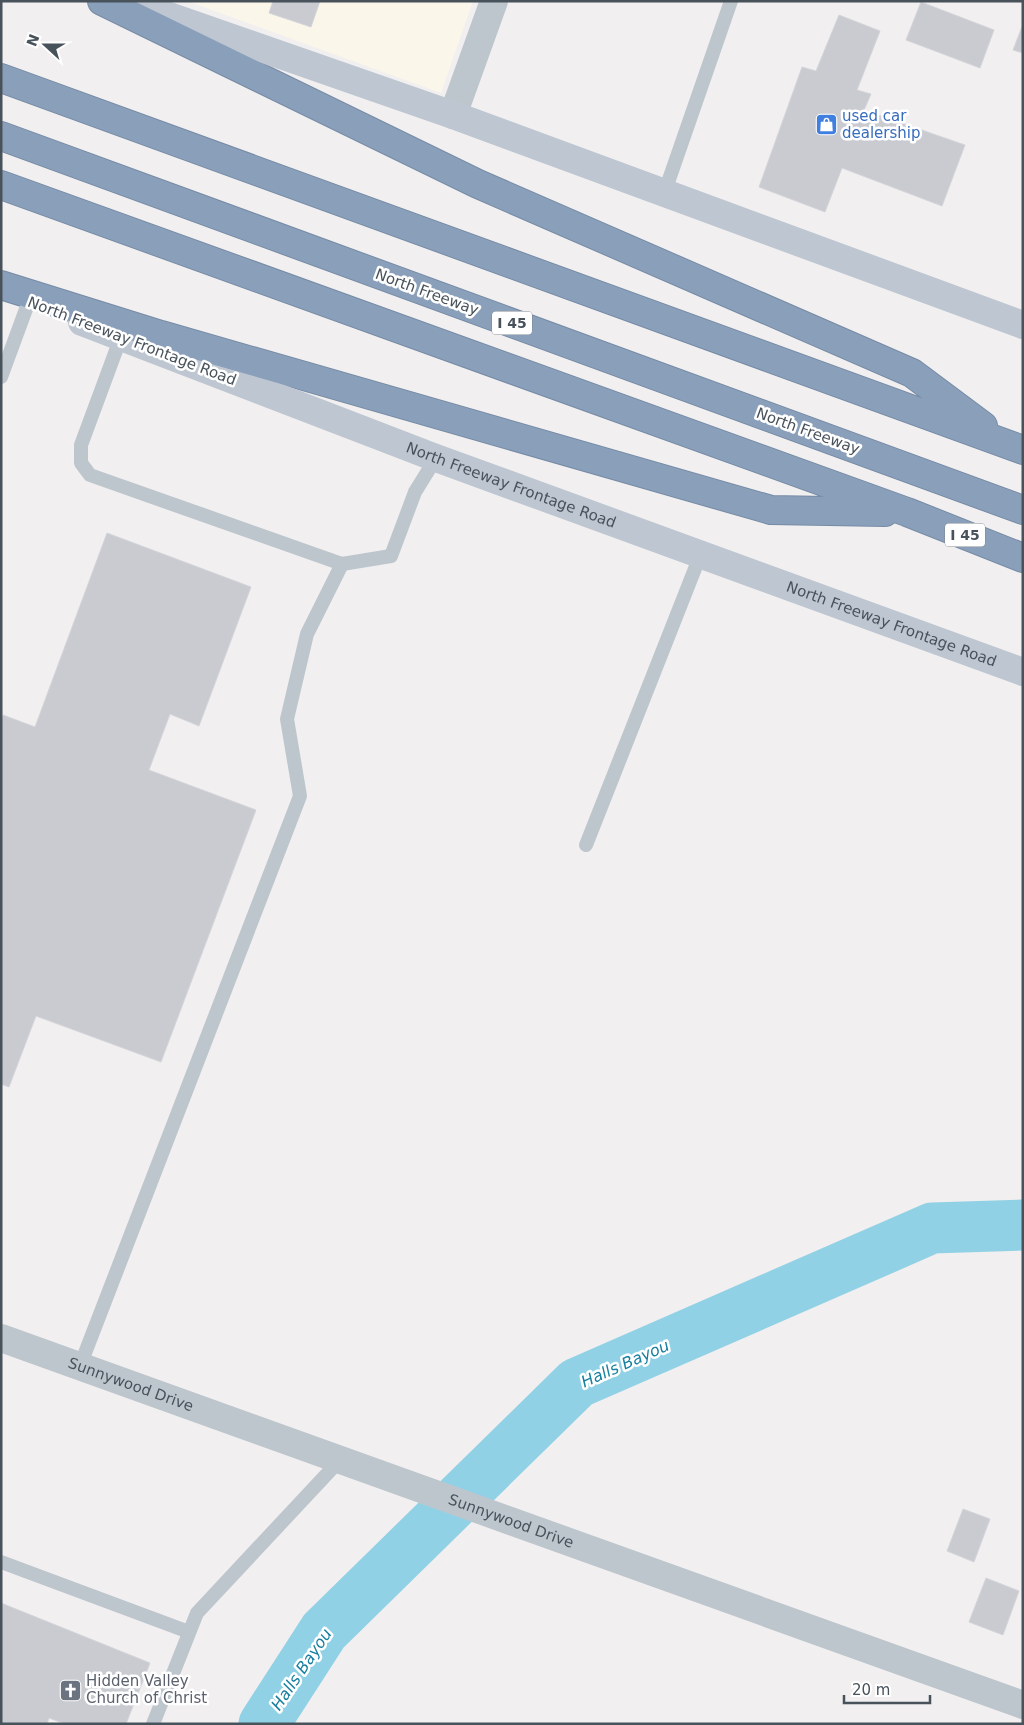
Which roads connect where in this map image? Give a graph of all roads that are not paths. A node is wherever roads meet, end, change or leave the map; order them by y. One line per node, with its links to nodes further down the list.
1 (102, 1): 16 (highway)
2 (494, 1): 6 (street)
3 (731, 1): 9 (lane)
4 (132, 2): 6 (main road)
5 (1, 78): 16 (highway)
6 (452, 115): 9 (main road)
7 (1, 136): 18 (highway, North Freeway / I 45)
8 (1, 185): 19 (highway, I 45)
9 (664, 194): 13 (main road)
10 (1, 285): 19 (highway)
11 (1, 291): 12 (main road, North Freeway Frontage Road)
12 (29, 301): 14 (main road, North Freeway Frontage Road); 15 (lane)
13 (1023, 325)
14 (121, 337): 17 (main road, North Freeway Frontage Road); 22 (lane)
15 (1, 376)
16 (1016, 447)
17 (436, 458): 20 (main road, North Freeway Frontage Road); 22 (lane)
18 (1023, 510)
19 (907, 512): 21 (highway, I 45)
20 (700, 556): 23 (main road, North Freeway Frontage Road); 24 (lane)
21 (1023, 558)
22 (342, 564): 26 (lane)
23 (1023, 672)
24 (586, 845)
25 (1, 1338): 26 (street, Sunnywood Drive)
26 (80, 1366): 27 (street, Sunnywood Drive)
27 (340, 1460): 29 (lane); 30 (street, Sunnywood Drive)
28 (1, 1562): 29 (lane)
29 (189, 1632): 31 (lane)
30 (1023, 1705)
31 (152, 1724)

